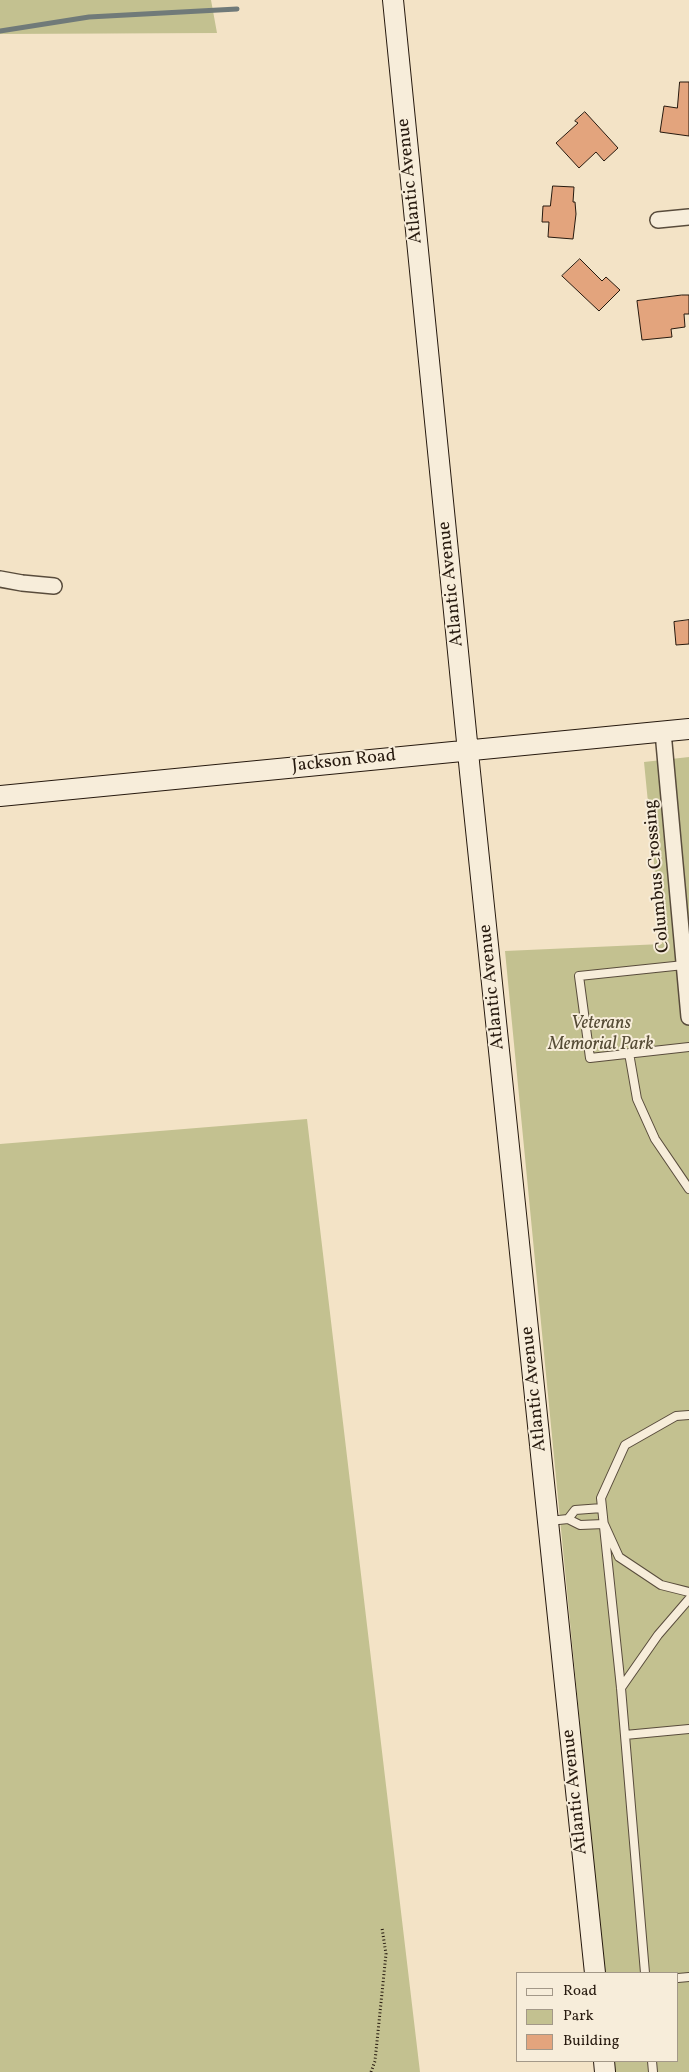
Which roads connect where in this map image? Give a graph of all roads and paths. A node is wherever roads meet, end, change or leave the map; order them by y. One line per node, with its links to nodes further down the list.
1 (393, 0): 8 (main road, Atlantic Avenue)
2 (689, 217): 3 (street)
3 (658, 220)
4 (0, 578): 5 (street)
5 (54, 586)
6 (689, 729): 7 (main road, Jackson Road)
7 (663, 732): 8 (main road, Jackson Road); 10 (street, Columbus Crossing)
8 (468, 750): 9 (main road, Jackson Road); 17 (main road, Atlantic Avenue)
9 (0, 796)
10 (684, 965): 11 (street, Columbus Crossing); 13 (lane)
11 (689, 1017)
12 (689, 1047): 13 (lane)
13 (629, 1053): 14 (lane)
14 (689, 1189)
15 (689, 1415): 16 (lane)
16 (602, 1508): 17 (lane); 18 (lane)
17 (558, 1520): 18 (lane); 25 (main road, Atlantic Avenue)
18 (604, 1524): 19 (lane); 21 (lane)
19 (689, 1592)
20 (689, 1599): 21 (lane)
21 (621, 1688): 23 (lane)
22 (689, 1729): 23 (lane)
23 (625, 1735): 26 (lane)
24 (382, 1928): 27 (path)
25 (595, 1972)
26 (645, 1972)
27 (371, 2072)

